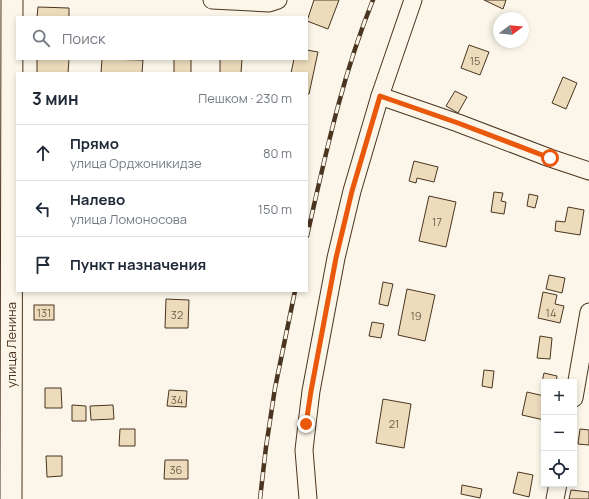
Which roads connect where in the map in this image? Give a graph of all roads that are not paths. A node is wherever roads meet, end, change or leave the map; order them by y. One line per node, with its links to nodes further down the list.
1 (12, 0): 10 (main road, улица Ленина)
2 (212, 0): 3 (street)
3 (278, 0)
4 (413, 0): 5 (street)
5 (380, 96): 6 (street); 11 (street)
6 (589, 171)
7 (589, 312): 8 (street)
8 (577, 381)
9 (557, 487): 12 (street)
10 (11, 499)
11 (308, 499)
12 (555, 499)

